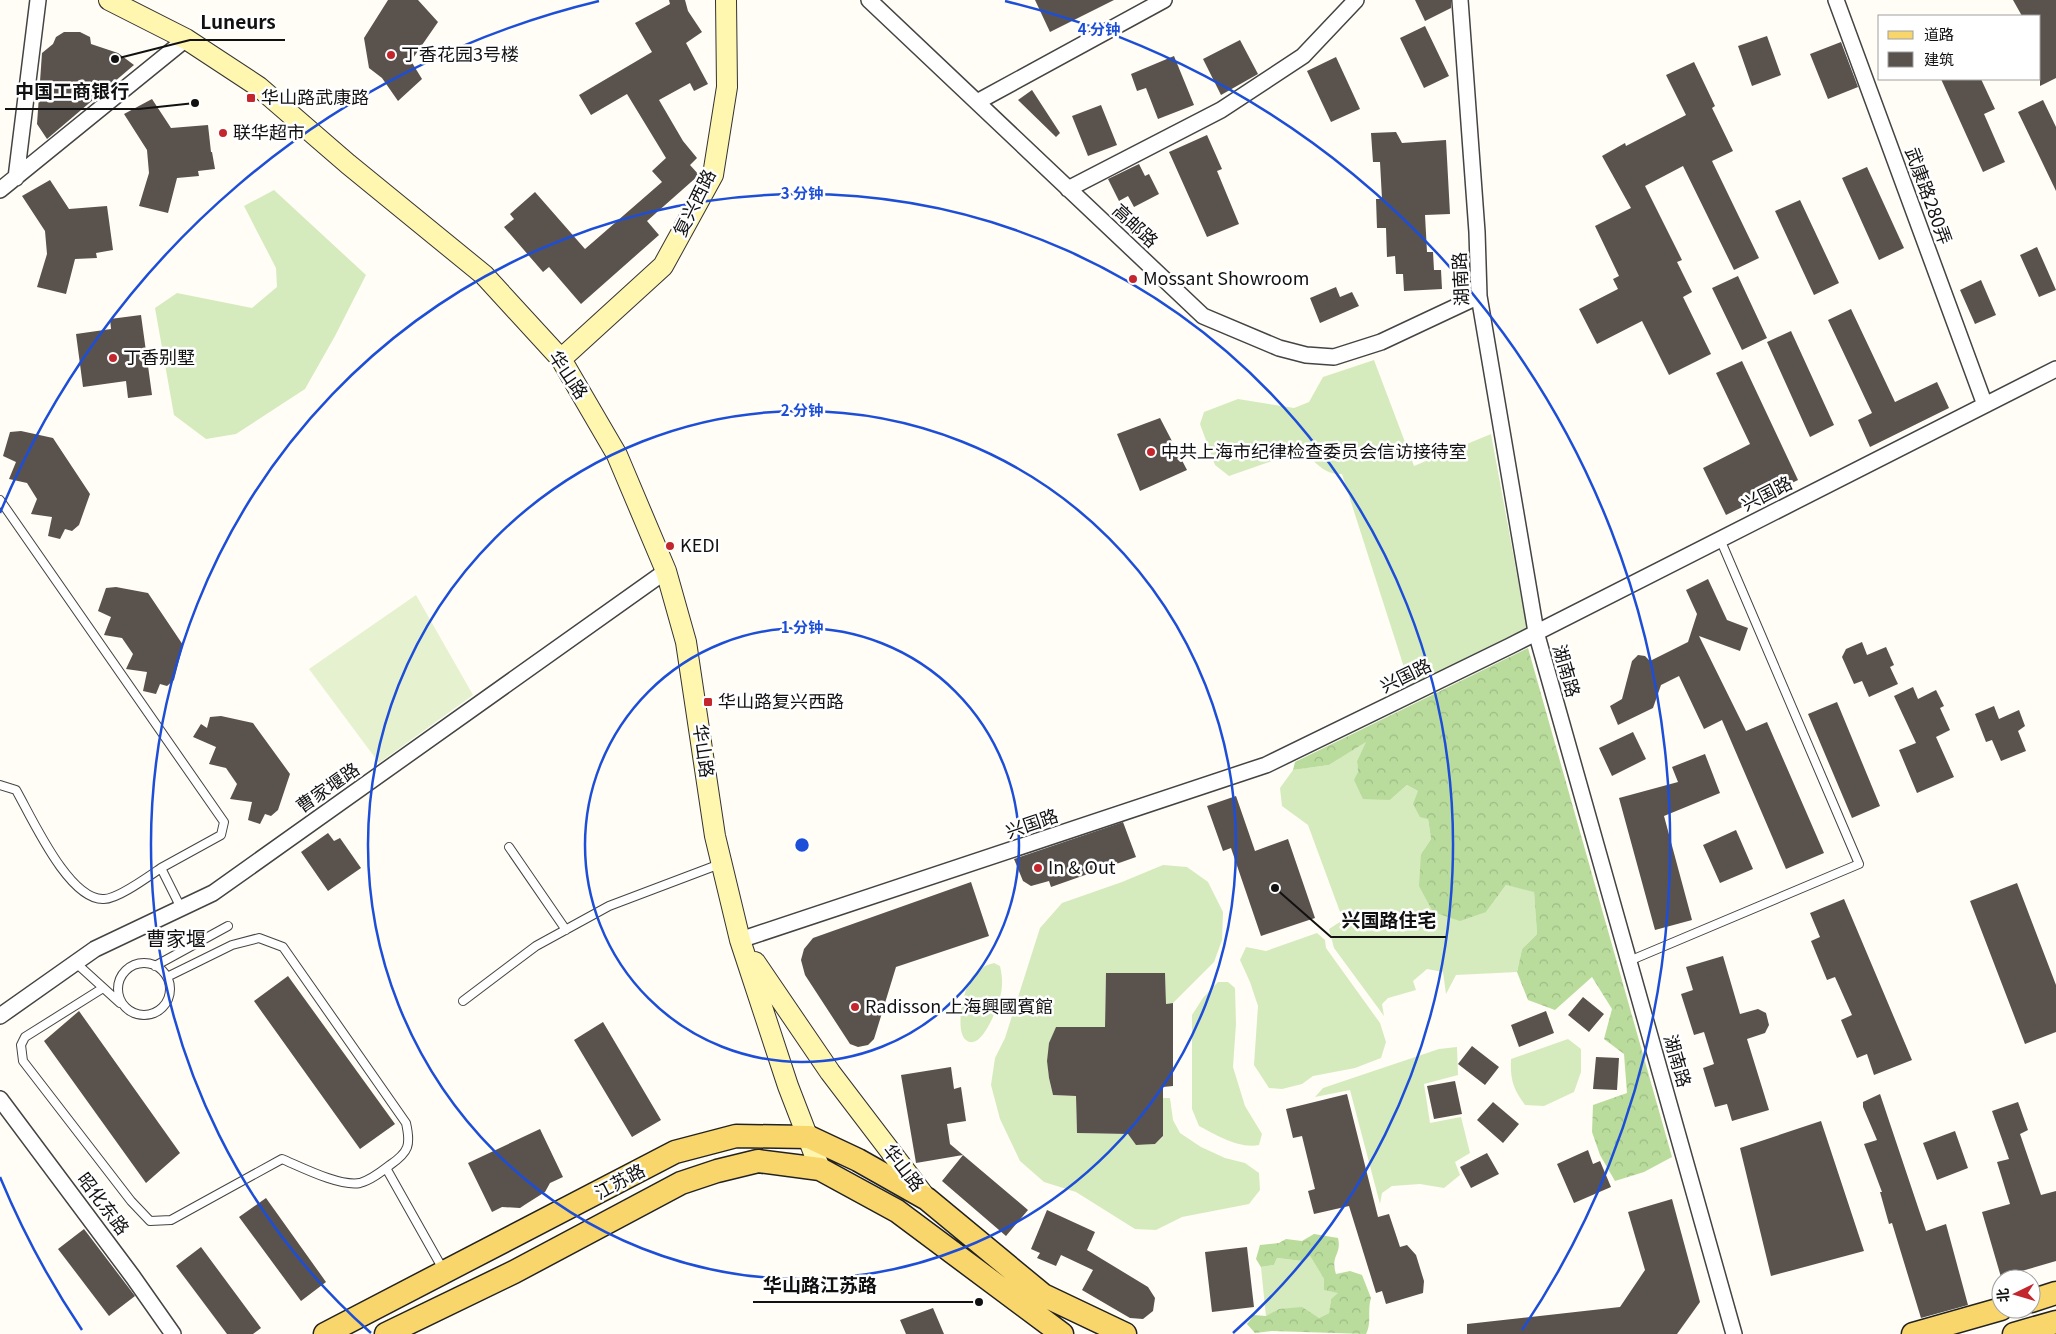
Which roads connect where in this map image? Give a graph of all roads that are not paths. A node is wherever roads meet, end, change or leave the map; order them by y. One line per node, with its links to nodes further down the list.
1 (38, 0): 11 (street)
2 (109, 0): 9 (main road, 华山路)
3 (726, 0): 15 (main road, 复兴西路)
4 (870, 0): 10 (street, 高邮路)
5 (1164, 0): 10 (street)
6 (1356, 0): 12 (street)
7 (1460, 0): 14 (street, 湖南路)
8 (1836, 0): 17 (street, 武康路280弄)
9 (186, 39): 11 (street); 15 (main road, 华山路)
10 (977, 102): 12 (street, 高邮路)
11 (16, 178): 13 (street)
12 (1068, 189): 14 (street, 高邮路)
13 (0, 190)
14 (1478, 296): 21 (street, 湖南路)
15 (561, 359): 20 (main road, 华山路)
16 (2056, 369): 17 (street, 兴国路)
17 (1985, 405): 19 (street, 兴国路)
18 (0, 500): 25 (lane)
19 (1720, 539): 21 (street, 兴国路); 30 (lane)
20 (666, 571): 24 (main road, 华山路); 26 (street, 曹家堰路)
21 (1536, 632): 29 (street, 兴国路); 30 (street, 湖南路)
22 (0, 785): 25 (lane)
23 (509, 847): 28 (lane)
24 (721, 864): 28 (lane); 29 (main road, 华山路)
25 (161, 868): 26 (lane)
26 (181, 908): 31 (street, 曹家堰路)
27 (228, 926): 32 (lane)
28 (566, 930): 35 (lane)
29 (740, 940): 39 (main road, 华山路); 42 (main road, 华山路)
30 (1629, 961): 53 (street, 湖南路)
31 (76, 963): 34 (lane); 37 (street, 曹家堰路)
32 (155, 966): 33 (lane); 36 (lane)
33 (167, 977): 36 (lane); 40 (lane)
34 (103, 988): 36 (lane); 40 (lane)
35 (463, 1001)
36 (123, 1006)
37 (0, 1016)
38 (0, 1098): 48 (street, 昭化东路)
39 (809, 1137): 41 (main road, 华山路); 42 (main road, 江苏路); 43 (main road, 江苏路)
40 (386, 1168): 43 (lane)
41 (820, 1169): 50 (main road, 江苏路); 51 (main road, 华山路)
42 (927, 1199): 52 (main road, 华山路)
43 (445, 1273): 49 (main road, 江苏路)
44 (2056, 1293): 45 (main road)
45 (2041, 1297)
46 (1991, 1312): 54 (main road)
47 (2056, 1322): 55 (main road)
48 (173, 1334)
49 (325, 1334)
50 (386, 1334)
51 (1062, 1334)
52 (1126, 1334)
53 (1734, 1334)
54 (1913, 1334)
55 (2014, 1334)

